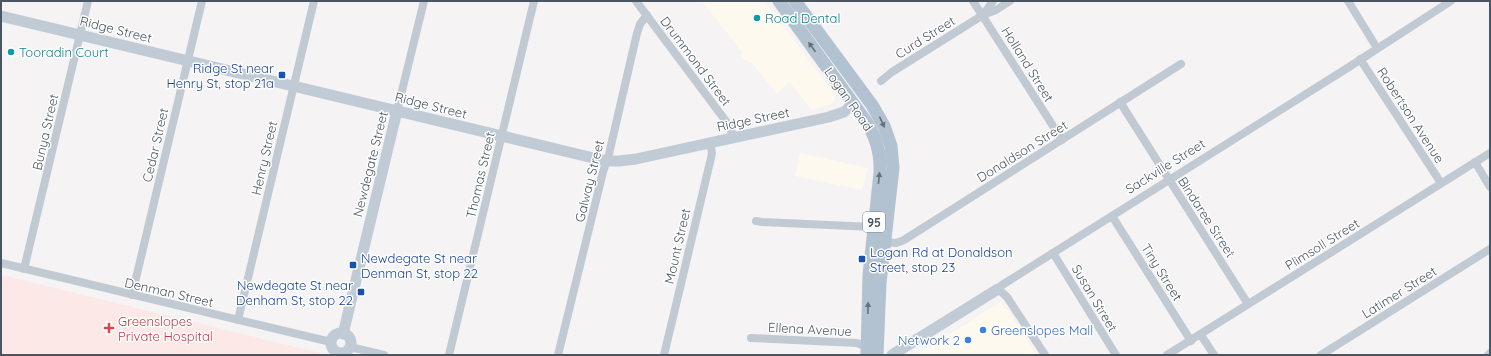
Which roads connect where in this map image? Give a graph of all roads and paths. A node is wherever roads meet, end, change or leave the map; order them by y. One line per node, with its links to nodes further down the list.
1 (88, 1): 17 (street, Bunya Street)
2 (202, 1): 20 (street, Cedar Street)
3 (314, 1): 23 (street, Henry Street)
4 (424, 1): 27 (street, Newdegate Street)
5 (534, 1): 28 (street, Thomas Street)
6 (636, 1): 14 (street, Drummond Street)
7 (779, 1): 26 (main road, Logan Road / 95, one-way to 7)
8 (795, 1): 24 (main road, Logan Road / 95)
9 (973, 1): 15 (street, Holland Street)
10 (992, 1): 15 (street, Curd Street)
11 (1010, 1): 15 (street, Curd Street)
12 (1348, 1): 18 (street, Robertson Avenue)
13 (1452, 1): 18 (street, Sackville Street)
14 (646, 15): 29 (street, Drummond Street); 33 (street, Galway Street)
15 (983, 15): 22 (street, Curd Street); 30 (street, Holland Street)
16 (1, 16): 17 (street, Ridge Street)
17 (80, 35): 20 (street, Ridge Street); 44 (street, Bunya Street)
18 (1377, 48): 19 (street, Sackville Street)
19 (1360, 59): 35 (street, Sackville Street); 36 (street, Robertson Avenue)
20 (188, 61): 23 (street, Ridge Street); 46 (street, Cedar Street)
21 (1181, 64): 25 (street, Donaldson Street)
22 (881, 81)
23 (294, 86): 27 (street, Ridge Street); 48 (street, Henry Street)
24 (860, 90): 26 (main road); 40 (main road, Logan Road / 95, one-way to 40)
25 (1120, 102): 30 (street, Donaldson Street); 35 (street, Bindaree Street)
26 (853, 104): 29 (street, Ridge Street); 40 (main road, Logan Road / 95, one-way to 26)
27 (397, 111): 28 (street, Ridge Street); 49 (street, Newdegate Street)
28 (501, 136): 33 (street, Ridge Street); 59 (street, Thomas Street)
29 (734, 137): 31 (street, Ridge Street)
30 (1062, 140): 40 (street, Donaldson Street)
31 (710, 143): 33 (street, Ridge Street); 61 (street, Mount Street)
32 (1490, 152): 34 (street, Plimsoll Street)
33 (606, 161): 60 (street, Galway Street)
34 (1475, 162): 36 (street, Plimsoll Street); 37 (street)
35 (1169, 180): 38 (street, Sackville Street); 47 (street, Bindaree Street)
36 (1441, 183): 47 (street, Plimsoll Street)
37 (1490, 186)
38 (1112, 216): 42 (street, Sackville Street); 52 (street, Tiny Street)
39 (756, 221): 40 (street, Donaldson Street)
40 (879, 235): 55 (main road, Logan Road / 95)
41 (1490, 249): 67 (street, Latimer Street)
42 (1054, 253): 45 (street, Sackville Street); 64 (street, Susan Street)
43 (1, 263): 44 (street, Denman Street)
44 (24, 269): 46 (street, Denman Street)
45 (998, 289): 62 (street, Sackville Street); 63 (street)
46 (132, 295): 48 (street, Denman Street)
47 (1248, 304): 50 (street, Plimsoll Street)
48 (238, 320): 53 (street, Denman Street)
49 (343, 334): 53 (street); 54 (street)
50 (1201, 335): 52 (street, Plimsoll Street); 66 (street)
51 (751, 338): 55 (street, Ellena Avenue)
52 (1191, 341): 65 (street, Plimsoll Street)
53 (331, 342): 57 (street)
54 (350, 347): 57 (street); 58 (street)
55 (874, 353)
56 (1490, 353): 68 (street)
57 (339, 354)
58 (384, 355)
59 (449, 355)
60 (558, 355)
61 (664, 355)
62 (892, 355)
63 (1045, 355)
64 (1116, 355)
65 (1168, 355)
66 (1214, 355)
67 (1322, 355)
68 (1488, 355)

